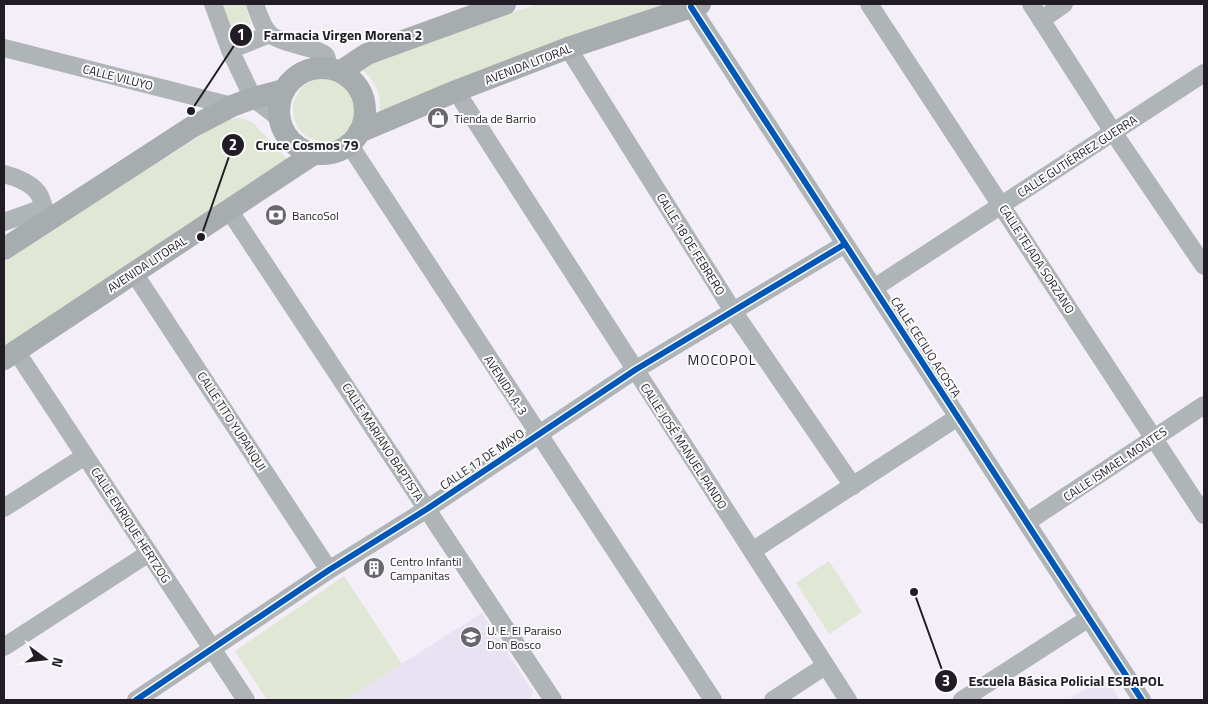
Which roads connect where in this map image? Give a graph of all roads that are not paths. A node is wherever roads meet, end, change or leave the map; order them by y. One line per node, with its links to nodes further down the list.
1 (213, 4): 12 (street)
2 (255, 4): 9 (street)
3 (504, 4): 13 (main road)
4 (869, 4): 24 (street, CALLE TEJADA SORZANO)
5 (1031, 4): 8 (street)
6 (1064, 4): 8 (street)
7 (696, 5): 11 (main road, AVENIDA LITORAL); 28 (street, CALLE CECILIO ACOSTA)
8 (1041, 20): 20 (street)
9 (270, 34): 12 (street); 13 (street)
10 (4, 48): 18 (street, CALLE VILUYO)
11 (568, 48): 16 (main road, AVENIDA LITORAL); 34 (street, CALLE 18 DE FEBRERO)
12 (230, 50): 17 (street)
13 (334, 70): 15 (main road); 21 (main road)
14 (1204, 73): 20 (street, CALLE GUTIÉRREZ GUERRA)
15 (284, 90): 17 (main road); 19 (main road)
16 (456, 91): 21 (main road, AVENIDA LITORAL); 36 (street, CALLE JOSÉ MANUEL PANDO)
17 (253, 98): 18 (main road); 19 (street)
18 (232, 106): 26 (main road)
19 (279, 118): 22 (main road)
20 (1113, 132): 24 (street, CALLE GUTIÉRREZ GUERRA); 29 (street)
21 (354, 138): 22 (main road); 39 (street, AVENIDA A-3)
22 (315, 153): 25 (main road, AVENIDA LITORAL)
23 (4, 174): 26 (street)
24 (1001, 205): 33 (street, CALLE GUTIÉRREZ GUERRA); 40 (street, CALLE TEJADA SORZANO)
25 (230, 210): 32 (main road, AVENIDA LITORAL); 44 (street, CALLE MARIANO BAPTISTA)
26 (46, 213): 27 (street); 30 (main road)
27 (4, 222)
28 (845, 244): 33 (street, CALLE CECILIO ACOSTA); 34 (street, CALLE 17 DE MAYO)
29 (1198, 244): 31 (street)
30 (4, 249)
31 (1204, 266)
32 (134, 273): 35 (main road, AVENIDA LITORAL); 49 (street, CALLE TITO YUPANQUI)
33 (874, 288): 38 (street, CALLE CECILIO ACOSTA)
34 (733, 311): 36 (street, CALLE 17 DE MAYO); 42 (street, CALLE 18 DE FEBRERO)
35 (10, 355): 41 (street, CALLE ENRIQUE HERTZOG)
36 (635, 370): 39 (street, CALLE 17 DE MAYO); 47 (street, CALLE JOSÉ MANUEL PANDO)
37 (1204, 405): 40 (street, CALLE ISMAEL MONTES)
38 (958, 417): 42 (street); 46 (street, CALLE CECILIO ACOSTA)
39 (539, 434): 44 (street, CALLE 17 DE MAYO); 57 (street, AVENIDA A-3)
40 (1154, 438): 45 (street, CALLE TEJADA SORZANO); 46 (street, CALLE ISMAEL MONTES)
41 (85, 456): 43 (street); 48 (street, CALLE ENRIQUE HERTZOG)
42 (853, 486): 47 (street)
43 (4, 508)
44 (427, 509): 49 (street, CALLE 17 DE MAYO); 56 (street, CALLE MARIANO BAPTISTA)
45 (1204, 514)
46 (1027, 522): 50 (street, CALLE CECILIO ACOSTA)
47 (752, 551): 53 (street, CALLE JOSÉ MANUEL PANDO)
48 (149, 552): 51 (street); 52 (street, CALLE ENRIQUE HERTZOG)
49 (329, 570): 52 (street, CALLE 17 DE MAYO)
50 (1089, 618): 60 (street); 61 (street, CALLE CECILIO ACOSTA)
51 (4, 647)
52 (212, 649): 54 (street, CALLE 17 DE MAYO); 55 (street, CALLE ENRIQUE HERTZOG)
53 (826, 666): 58 (street); 59 (street, CALLE JOSÉ MANUEL PANDO)
54 (136, 700)
55 (246, 700)
56 (552, 700)
57 (713, 700)
58 (773, 700)
59 (848, 700)
60 (962, 700)
61 (1142, 700)

